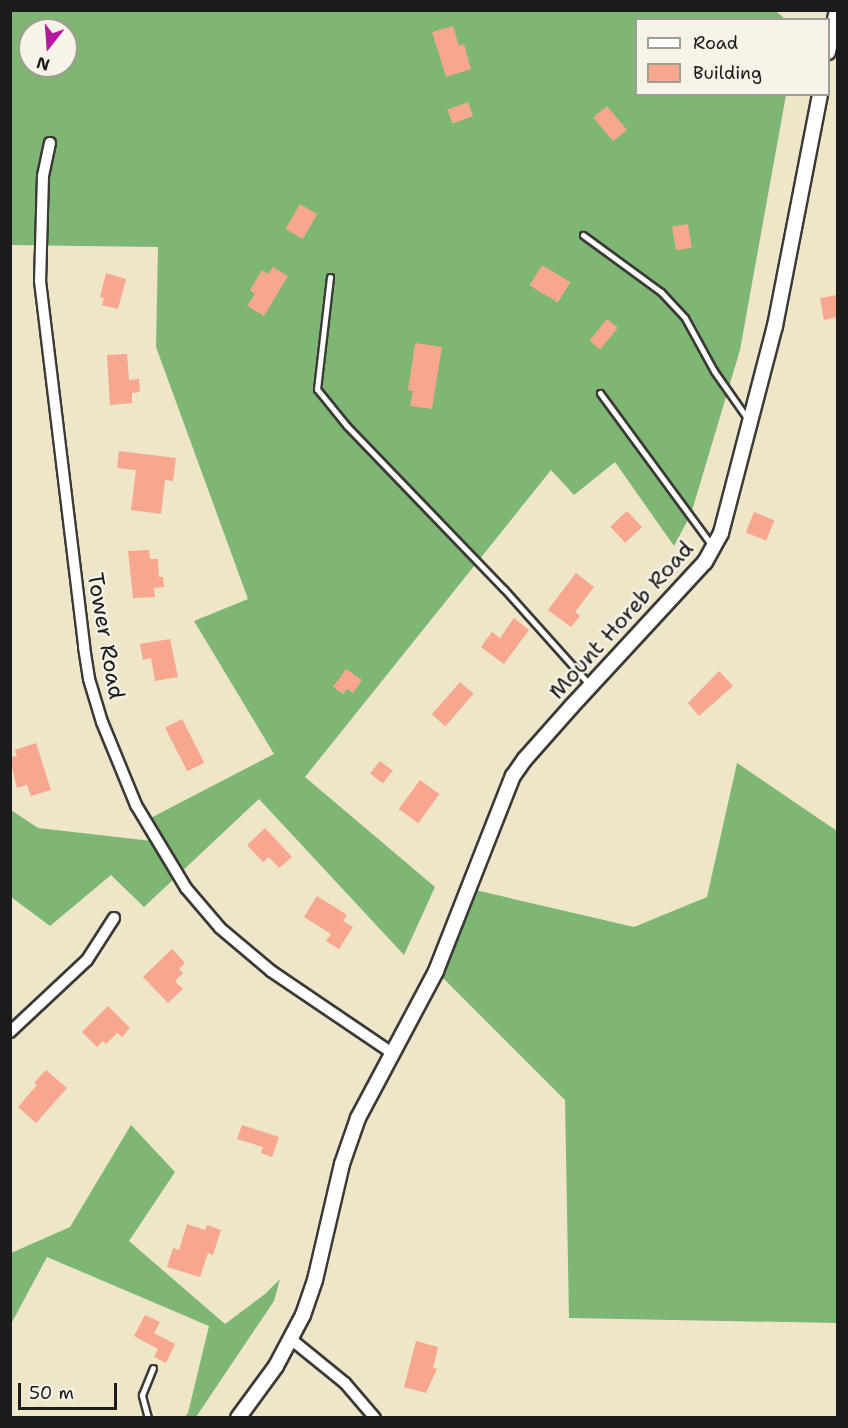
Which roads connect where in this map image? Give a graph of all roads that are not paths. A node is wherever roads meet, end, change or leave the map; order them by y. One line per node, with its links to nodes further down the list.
1 (837, 10): 2 (street)
2 (830, 43)
3 (820, 96): 8 (street, Mount Horeb Road)
4 (51, 143): 13 (street, Tower Road)
5 (583, 235): 8 (lane)
6 (330, 277): 10 (lane)
7 (600, 393): 9 (lane)
8 (750, 422): 9 (street, Mount Horeb Road)
9 (714, 548): 10 (street, Mount Horeb Road)
10 (590, 686): 13 (street, Mount Horeb Road)
11 (114, 918): 12 (street)
12 (10, 1032)
13 (392, 1053): 14 (street, Mount Horeb Road)
14 (292, 1340): 17 (street, Mount Horeb Road); 18 (street)
15 (153, 1368): 16 (lane)
16 (148, 1418)
17 (237, 1418)
18 (375, 1418)

